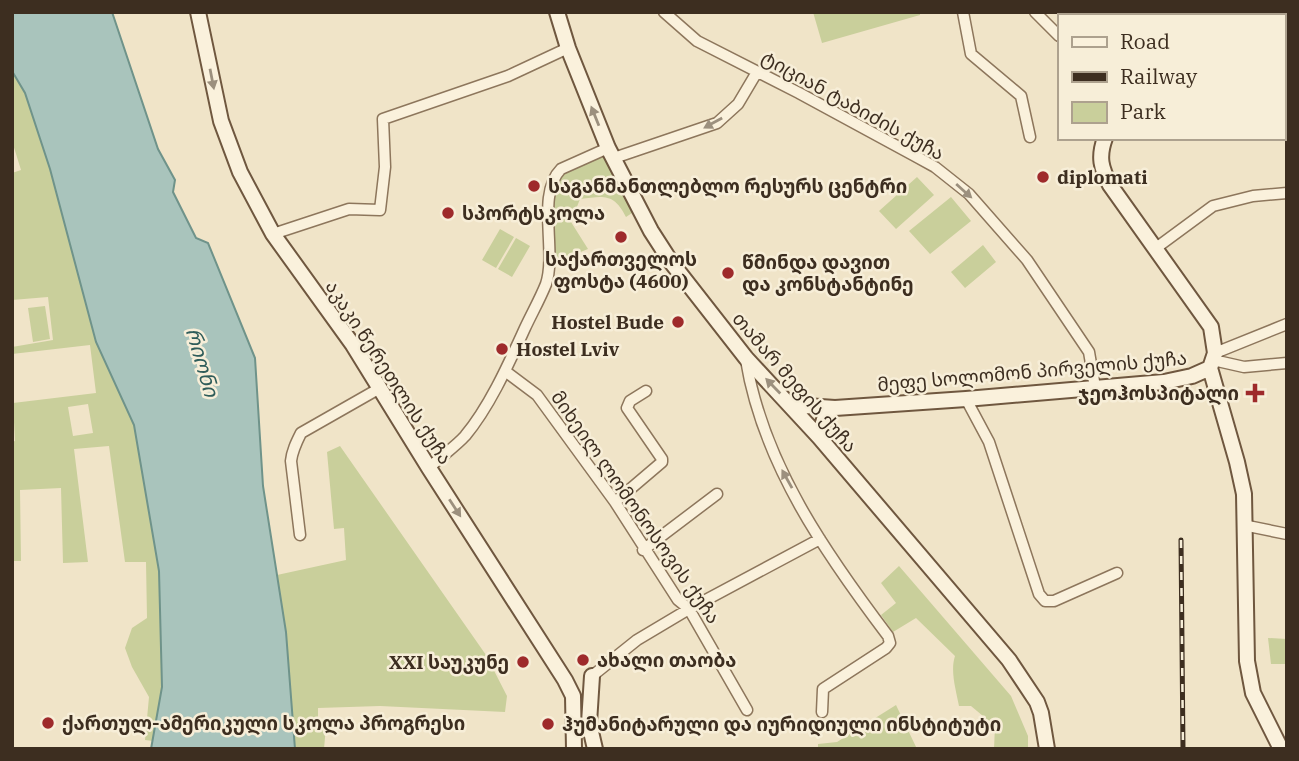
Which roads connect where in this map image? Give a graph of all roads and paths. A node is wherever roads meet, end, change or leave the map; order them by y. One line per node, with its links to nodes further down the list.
1 (198, 12): 13 (main road, აკაკი წერეთლის ქუჩა, one-way to 13)
2 (557, 12): 7 (main road, თამარ მეფის ქუჩა)
3 (664, 12): 8 (street, ტიციან ტაბიძის ქუჩა)
4 (963, 12): 9 (street)
5 (1035, 12): 6 (street)
6 (1058, 35)
7 (568, 48): 11 (main road, თამარ მეფის ქუჩა, one-way to 7); 13 (street)
8 (757, 72): 11 (street, one-way to 11); 20 (street, ტიციან ტაბიძის ქუჩა, one-way to 20)
9 (1030, 137)
10 (1104, 140): 14 (main road, მეფე სოლომონ პირველის ქუჩა)
11 (611, 153): 16 (main road, თამარ მეფის ქუჩა); 19 (street)
12 (1287, 193): 14 (street)
13 (273, 234): 21 (main road, აკაკი წერეთლის ქუჩა)
14 (1156, 248): 17 (main road, მეფე სოლომონ პირველის ქუჩა)
15 (1287, 324): 17 (street)
16 (746, 358): 24 (main road, თამარ მეფის ქუჩა, one-way to 16); 33 (street, one-way to 16)
17 (1213, 360): 18 (street); 20 (main road, მეფე სოლომონ პირველის ქუჩა); 30 (main road)
18 (1287, 363)
19 (505, 371): 27 (street); 29 (street, მიხეილ ლომონოსოვის ქუჩა)
20 (1095, 387): 23 (main road, მეფე სოლომონ პირველის ქუჩა)
21 (380, 388): 27 (main road, აკაკი წერეთლის ქუჩა); 32 (street)
22 (646, 391): 29 (street)
23 (966, 399): 25 (main road, მეფე სოლომონ პირველის ქუჩა); 35 (street)
24 (791, 405): 25 (main road, მეფე სოლომონ პირველის ქუჩა); 26 (main road, თამარ მეფის ქუჩა)
25 (835, 408): 26 (main road)
26 (819, 437): 44 (main road, თამარ მეფის ქუჩა)
27 (429, 468): 38 (main road, აკაკი წერეთლის ქუჩა, one-way to 38)
28 (717, 494): 34 (street)
29 (615, 502): 34 (street, მიხეილ ლომონოსოვის ქუჩა)
30 (1243, 525): 31 (street); 41 (main road)
31 (1287, 534)
32 (300, 535)
33 (820, 539): 36 (street); 40 (street)
34 (643, 550): 36 (street, მიხეილ ლომონოსოვის ქუჩა)
35 (1118, 573)
36 (689, 609): 37 (street); 39 (street, მიხეილ ლომონოსოვის ქუჩა)
37 (592, 676): 38 (main road); 43 (main road)
38 (573, 696): 42 (main road)
39 (747, 710)
40 (822, 712)
41 (1282, 744)
42 (573, 749)
43 (595, 749)
44 (1046, 749)

